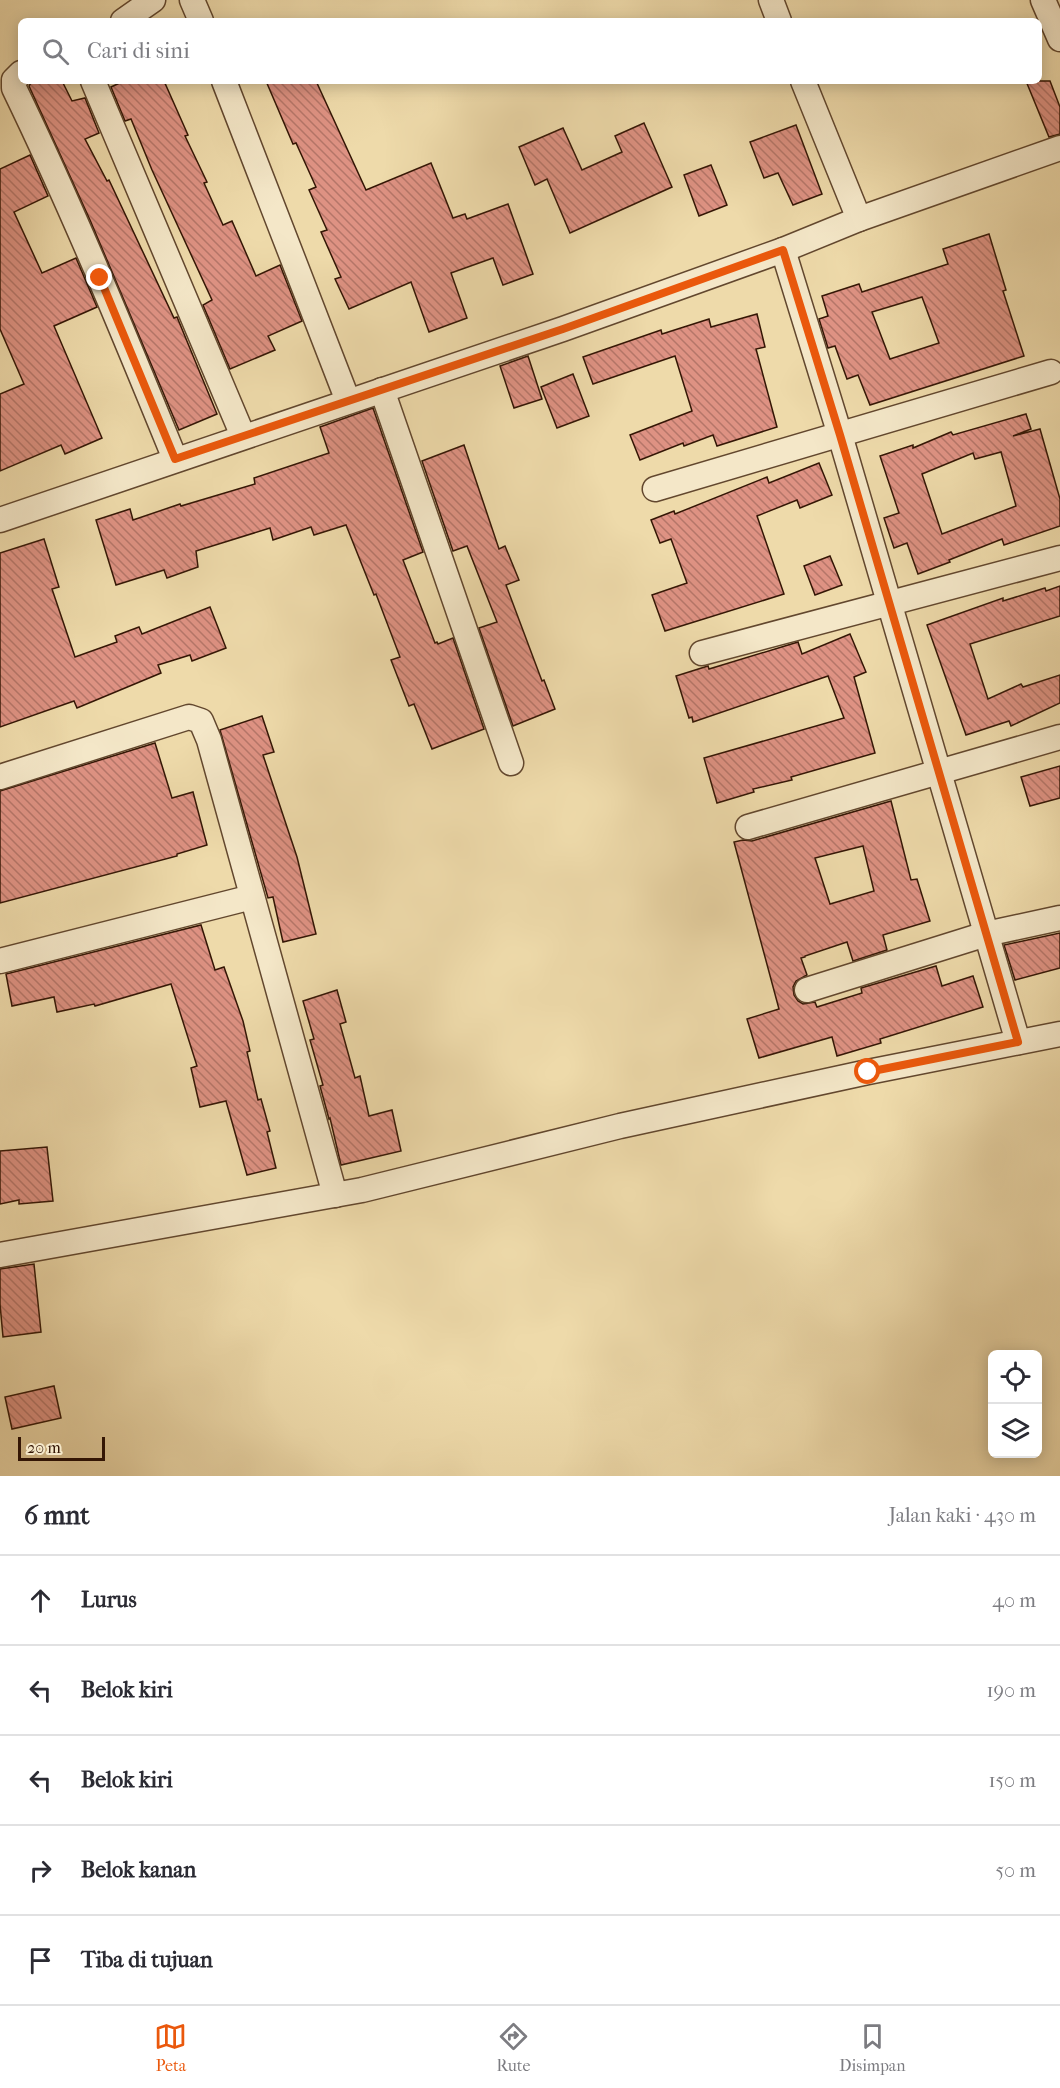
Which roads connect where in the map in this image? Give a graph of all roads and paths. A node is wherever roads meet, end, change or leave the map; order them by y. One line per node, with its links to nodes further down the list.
1 (153, 0): 5 (street)
2 (192, 0): 6 (street)
3 (771, 0): 7 (street)
4 (1043, 0): 8 (street)
5 (127, 18)
6 (200, 18)
7 (778, 18)
8 (1060, 39)
9 (18, 76): 21 (street)
10 (94, 84): 20 (street)
11 (225, 84): 18 (street)
12 (804, 84): 14 (street)
13 (1060, 148): 14 (street)
14 (859, 219): 15 (street)
15 (783, 250): 17 (street); 19 (street)
16 (1052, 372): 19 (street)
17 (382, 390): 18 (street); 28 (street)
18 (348, 401): 20 (street)
19 (840, 435): 22 (street); 25 (street)
20 (243, 436): 21 (street)
21 (175, 459): 23 (street)
22 (655, 489)
23 (0, 520)
24 (1060, 558): 25 (street)
25 (890, 604): 26 (street); 29 (street)
26 (702, 653)
27 (1060, 736): 29 (street)
28 (511, 763)
29 (939, 771): 31 (street); 34 (street)
30 (0, 777): 32 (street)
31 (748, 827)
32 (252, 897): 35 (street); 39 (street)
33 (1060, 918): 34 (street)
34 (986, 934): 36 (street); 38 (street)
35 (0, 961)
36 (807, 990)
37 (1060, 1034): 38 (street)
38 (1018, 1042): 39 (street)
39 (335, 1195): 40 (street)
40 (0, 1255)

